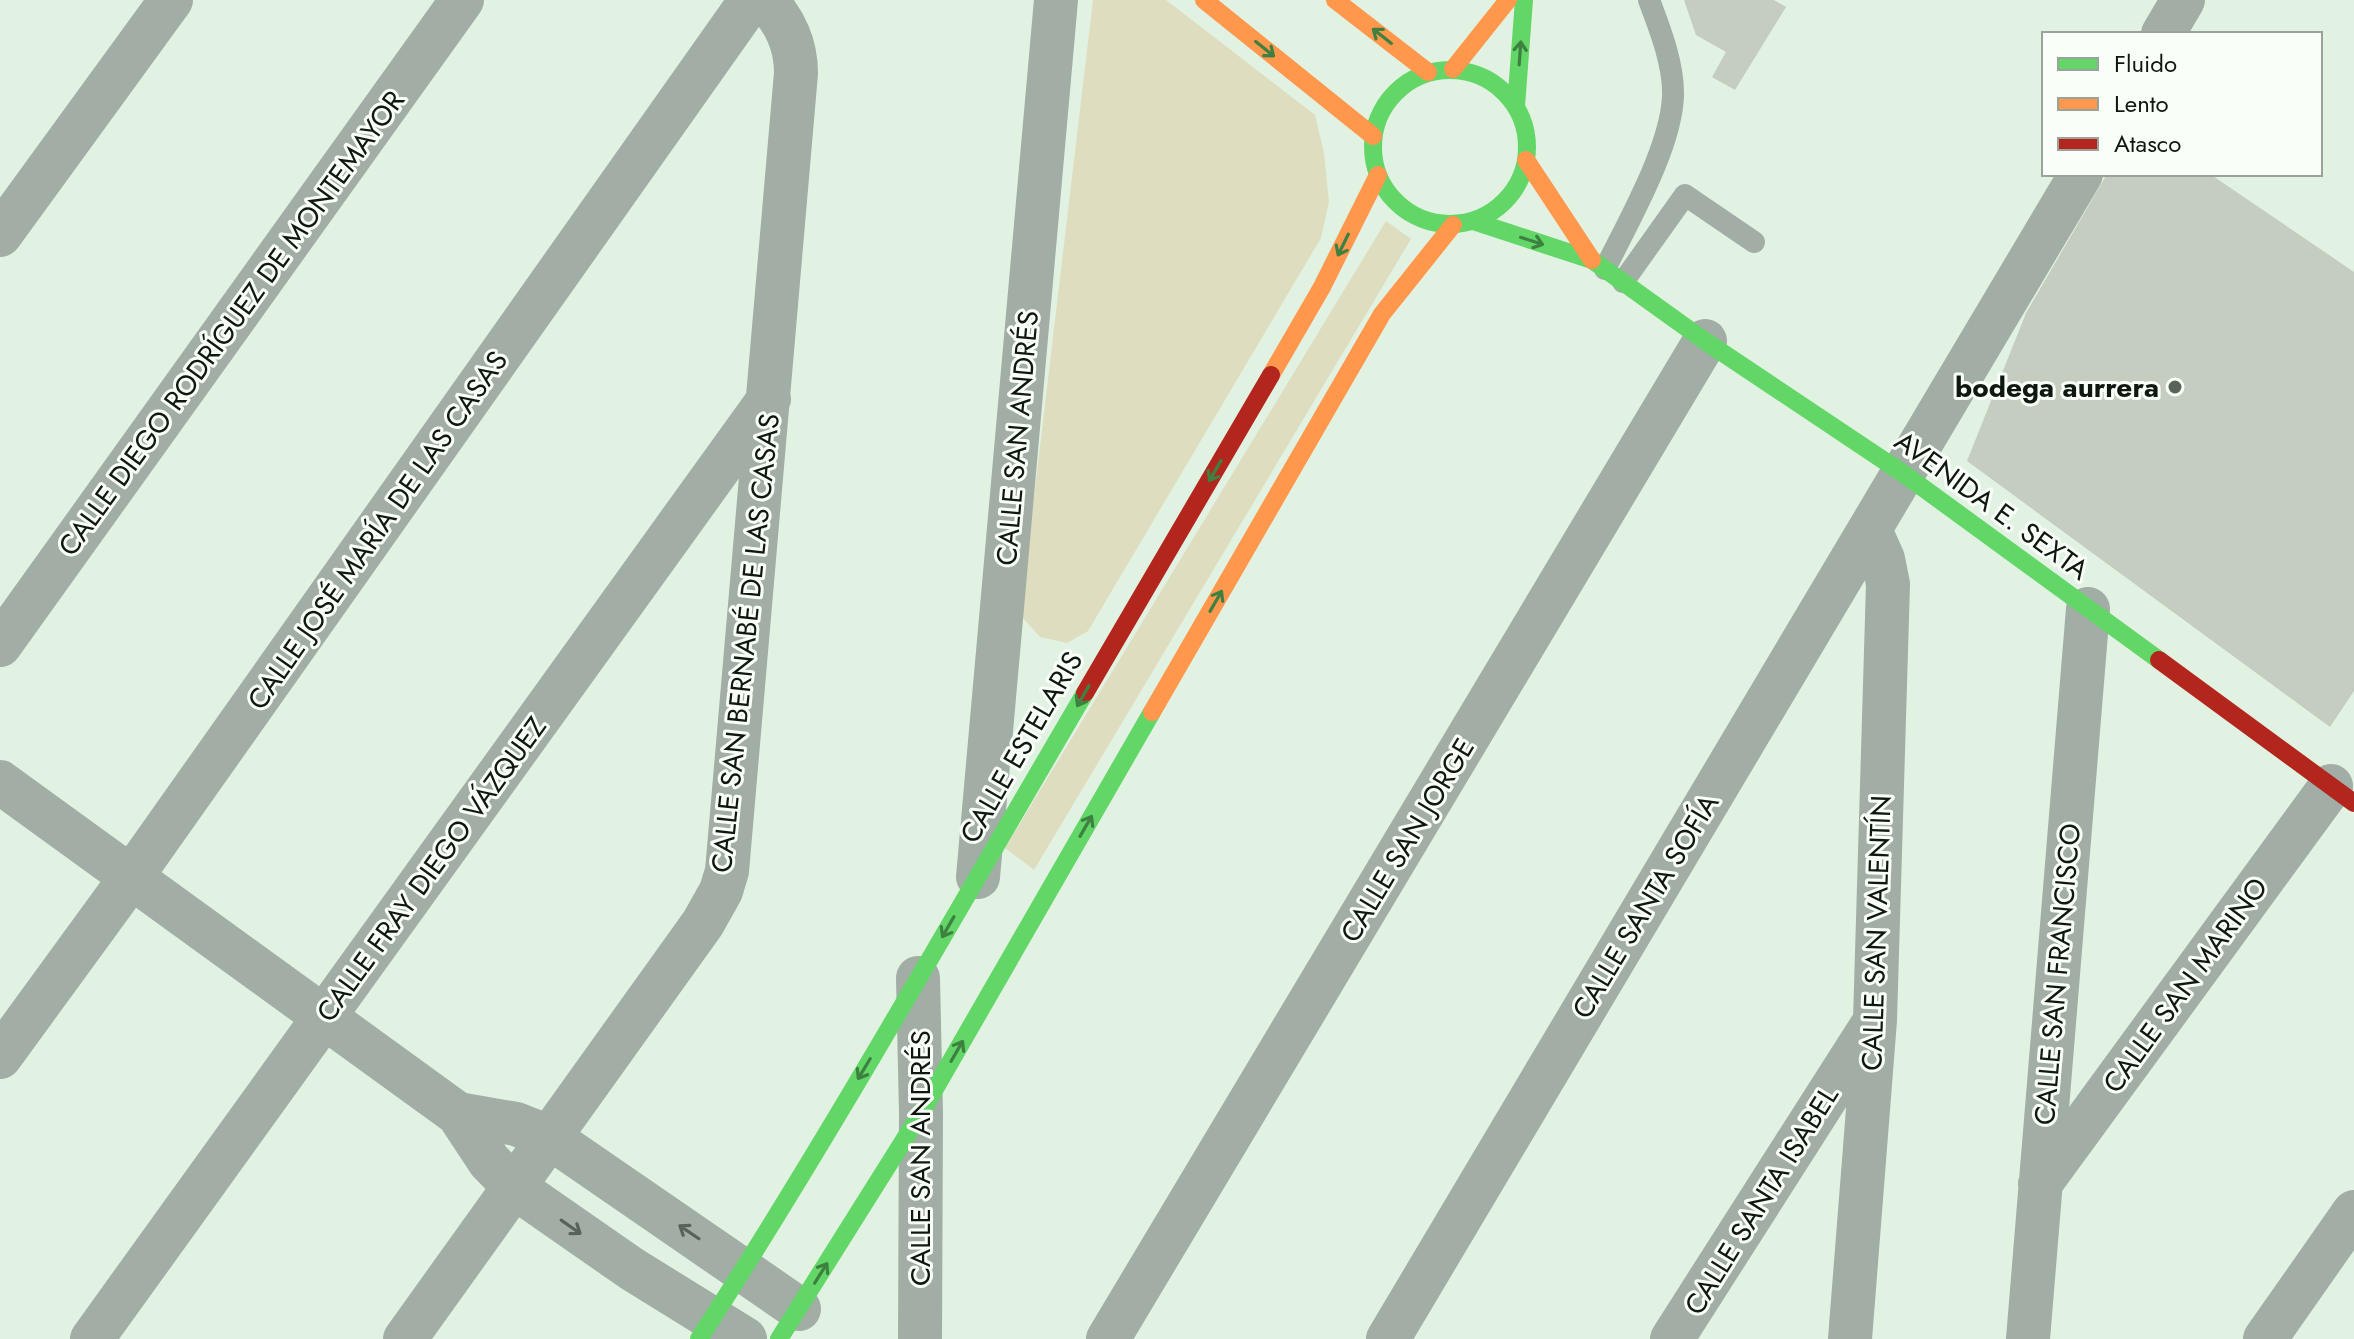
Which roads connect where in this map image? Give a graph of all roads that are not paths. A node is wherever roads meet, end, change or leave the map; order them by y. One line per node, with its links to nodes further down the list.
1 (171, 0): 22 (street)
2 (462, 0): 30 (street, CALLE DIEGO RODRÍGUEZ DE MONTEMAYOR)
3 (751, 0): 33 (street, CALLE JOSÉ MARÍA DE LAS CASAS)
4 (766, 0): 26 (street, CALLE SAN BERNABÉ DE LAS CASAS)
5 (1056, 0): 34 (street, CALLE SAN ANDRÉS)
6 (1204, 0): 16 (street, one-way to 16)
7 (1335, 0): 14 (street, one-way to 7)
8 (1508, 0): 13 (street)
9 (1524, 0): 15 (street, one-way to 9)
10 (1649, 0): 24 (lane)
11 (2183, 0): 12 (street)
12 (2164, 32)
13 (1453, 69): 14 (street); 15 (street)
14 (1428, 72): 16 (street)
15 (1516, 106): 17 (street)
16 (1373, 136): 18 (street)
17 (1526, 160): 20 (street); 24 (street, AVENIDA E. SEXTA)
18 (1378, 175): 21 (street); 34 (street, CALLE ESTELARIS, one-way to 34)
19 (2080, 176): 27 (street, CALLE SANTA SOFÍA)
20 (1473, 221): 21 (street); 24 (street, AVENIDA E. SEXTA, one-way to 24)
21 (1453, 225): 39 (street, one-way to 21)
22 (0, 235)
23 (1754, 242): 24 (lane)
24 (1607, 270): 25 (street, AVENIDA E. SEXTA)
25 (1705, 341): 27 (street, AVENIDA E. SEXTA); 51 (street, CALLE SAN JORGE)
26 (769, 398): 36 (street, CALLE FRAY DIEGO VÁZQUEZ); 41 (street, CALLE SAN BERNABÉ DE LAS CASAS)
27 (1904, 474): 28 (street, CALLE SANTA SOFÍA); 29 (street, AVENIDA E. SEXTA)
28 (1870, 530): 37 (street, CALLE SAN VALENTÍN); 52 (street, CALLE SANTA SOFÍA)
29 (2088, 609): 32 (street, AVENIDA E. SEXTA); 42 (street, CALLE SAN FRANCISCO)
30 (0, 645)
31 (0, 782): 33 (street)
32 (2342, 794): 42 (street, CALLE SAN MARINO)
33 (132, 876): 36 (street); 38 (street, CALLE JOSÉ MARÍA DE LAS CASAS)
34 (978, 877): 35 (street, CALLE ESTELARIS, one-way to 35)
35 (918, 978): 39 (street, CALLE SAN ANDRÉS); 45 (street, CALLE ESTELARIS, one-way to 45)
36 (325, 1017): 40 (street); 48 (street, CALLE FRAY DIEGO VÁZQUEZ)
37 (1875, 1020): 53 (street, CALLE SANTA ISABEL); 54 (street, CALLE SAN VALENTÍN)
38 (0, 1057)
39 (921, 1113): 46 (street, one-way to 39); 50 (street, CALLE SAN ANDRÉS)
40 (458, 1114): 41 (street); 43 (street)
41 (549, 1137): 43 (street, CALLE SAN BERNABÉ DE LAS CASAS); 45 (street, one-way to 41)
42 (2039, 1185): 55 (street, CALLE SAN FRANCISCO)
43 (514, 1187): 47 (street, one-way to 47); 49 (street, CALLE SAN BERNABÉ DE LAS CASAS)
44 (2354, 1212): 56 (street)
45 (744, 1269): 46 (street); 47 (street, CALLE ESTELARIS)
46 (789, 1324)
47 (719, 1332)
48 (92, 1339)
49 (405, 1339)
50 (920, 1339)
51 (1108, 1339)
52 (1388, 1339)
53 (1672, 1339)
54 (1850, 1339)
55 (2028, 1339)
56 (2265, 1339)

